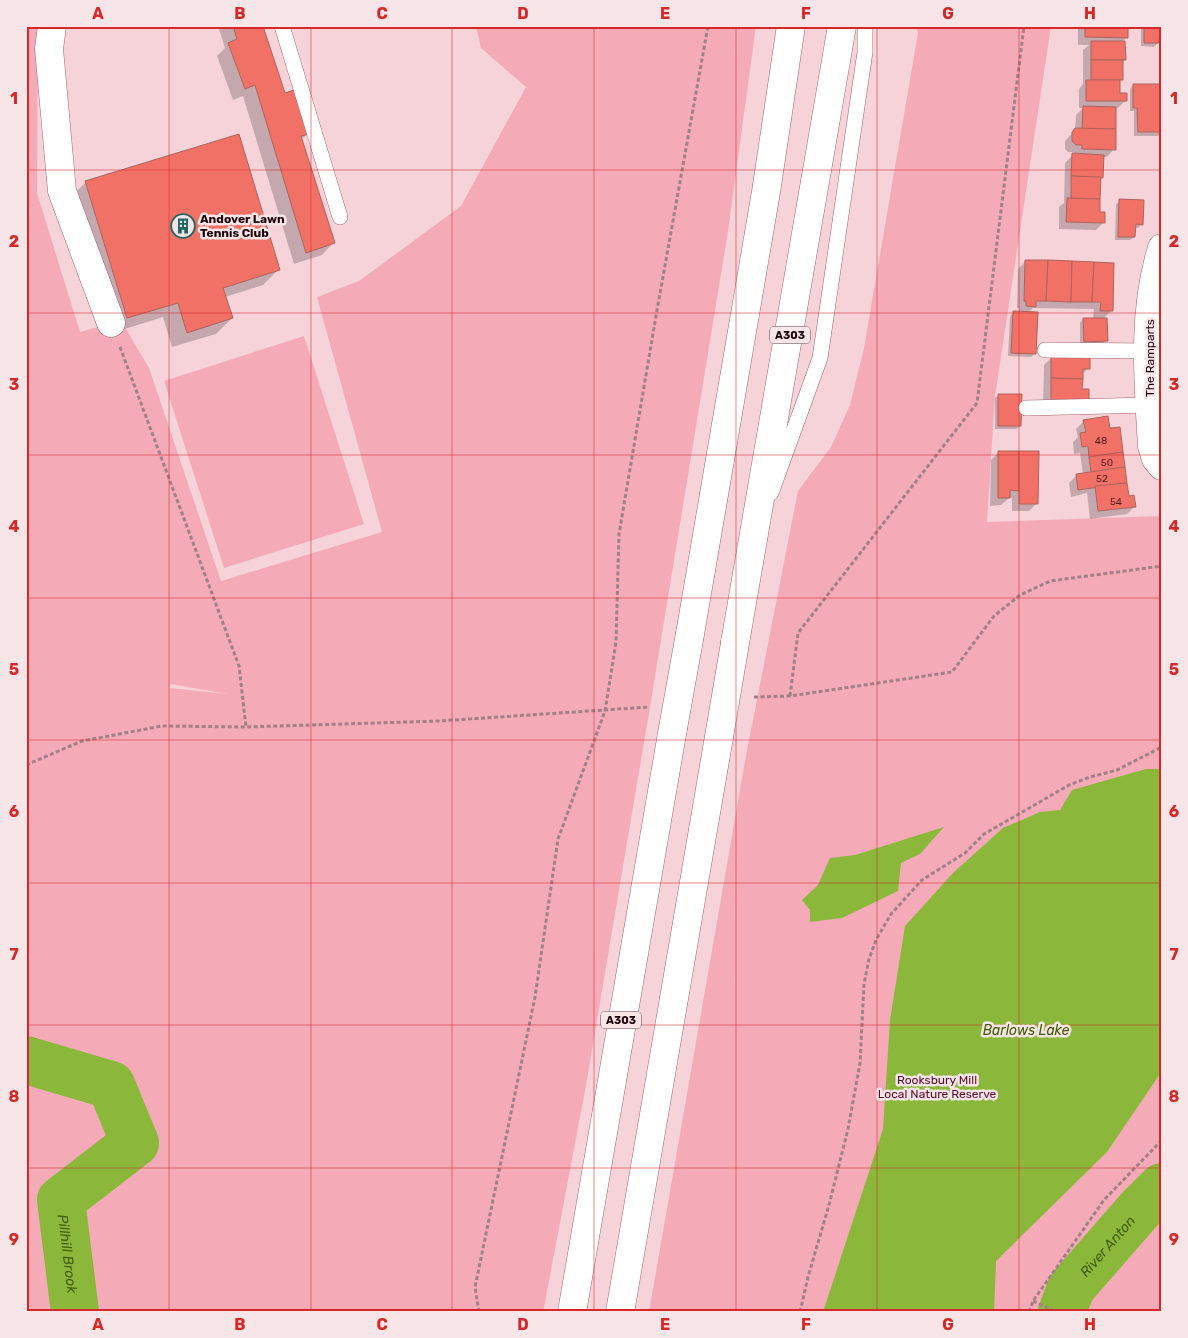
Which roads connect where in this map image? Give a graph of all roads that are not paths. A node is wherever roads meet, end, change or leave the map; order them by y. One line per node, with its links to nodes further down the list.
1 (52, 26): 10 (main road)
2 (282, 26): 8 (lane)
3 (784, 26): 7 (lane)
4 (791, 26): 7 (main road, A303)
5 (842, 26): 16 (main road, A303)
6 (865, 26): 16 (lane)
7 (783, 73): 17 (main road, A303, bridge)
8 (340, 217)
9 (1162, 248): 12 (main road, The Ramparts)
10 (111, 323)
11 (1045, 350): 12 (lane)
12 (1148, 351): 13 (main road, The Ramparts)
13 (1150, 405): 14 (lane); 15 (main road, The Ramparts)
14 (1026, 408)
15 (1162, 466)
16 (754, 539): 18 (main road, A303, bridge)
17 (572, 1312)
18 (620, 1312)

